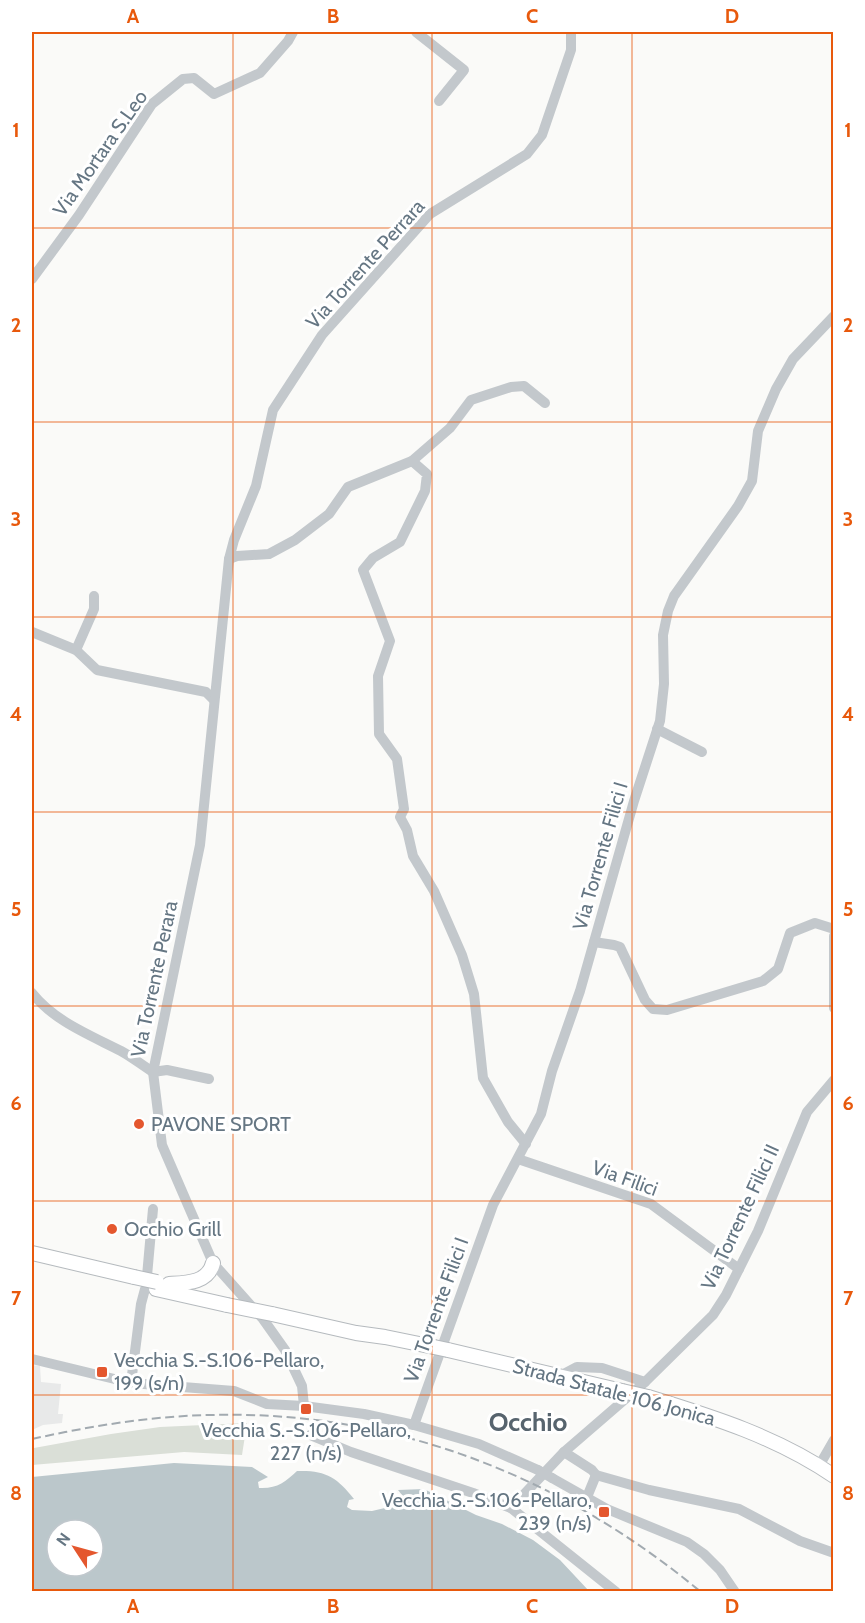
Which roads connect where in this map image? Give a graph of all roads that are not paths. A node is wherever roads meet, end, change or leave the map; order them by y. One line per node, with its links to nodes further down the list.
1 (293, 32): 5 (street, Via Mortara S.Leo)
2 (416, 32): 4 (street)
3 (571, 32): 9 (street, Via Torrente Perrara)
4 (439, 101)
5 (32, 279)
6 (834, 316): 14 (street, Via Torrente Filici I)
7 (545, 403): 8 (street)
8 (412, 461): 9 (street); 24 (street)
9 (229, 559): 13 (street, Via Torrente Perara)
10 (94, 596): 12 (street)
11 (32, 632): 12 (street)
12 (76, 651): 13 (street)
13 (214, 700): 21 (street, Via Torrente Perara)
14 (657, 729): 15 (street); 18 (street, Via Torrente Filici I)
15 (702, 752)
16 (834, 929): 18 (street)
17 (834, 936): 20 (street)
18 (594, 942): 24 (street, Via Torrente Filici I)
19 (32, 993): 21 (street)
20 (834, 1008)
21 (153, 1072): 22 (street); 29 (street, Via Torrente Perara)
22 (209, 1079)
23 (834, 1080): 30 (street, Via Torrente Filici II)
24 (526, 1144): 25 (street, Via Torrente Filici I)
25 (518, 1159): 30 (street, Via Filici); 37 (street, Via Torrente Filici I)
26 (153, 1209): 31 (street)
27 (32, 1252): 31 (main road, Strada Statale 106 Jonica)
28 (32, 1259): 31 (main road, Strada Statale 106 Jonica)
29 (212, 1267): 31 (main road); 36 (street, Via Torrente Perara)
30 (739, 1269): 34 (street, Via Torrente Filici II)
31 (149, 1283): 33 (main road, Strada Statale 106 Jonica, bridge); 35 (street)
32 (32, 1359): 35 (street)
33 (570, 1375): 34 (street); 41 (main road, Strada Statale 106 Jonica, bridge)
34 (645, 1382): 40 (street, Via Torrente Filici II)
35 (131, 1383): 36 (street)
36 (304, 1406): 37 (street)
37 (414, 1425): 44 (street, bridge)
38 (310, 1435): 45 (street)
39 (834, 1440): 41 (street)
40 (564, 1452): 42 (street); 45 (street, Via Torrente Filici II)
41 (819, 1466): 43 (main road, Strada Statale 106 Jonica)
42 (596, 1475): 44 (street); 46 (street)
43 (834, 1476)
44 (587, 1497): 48 (street)
45 (511, 1508): 47 (street)
46 (834, 1553)
47 (616, 1592)
48 (735, 1592)

